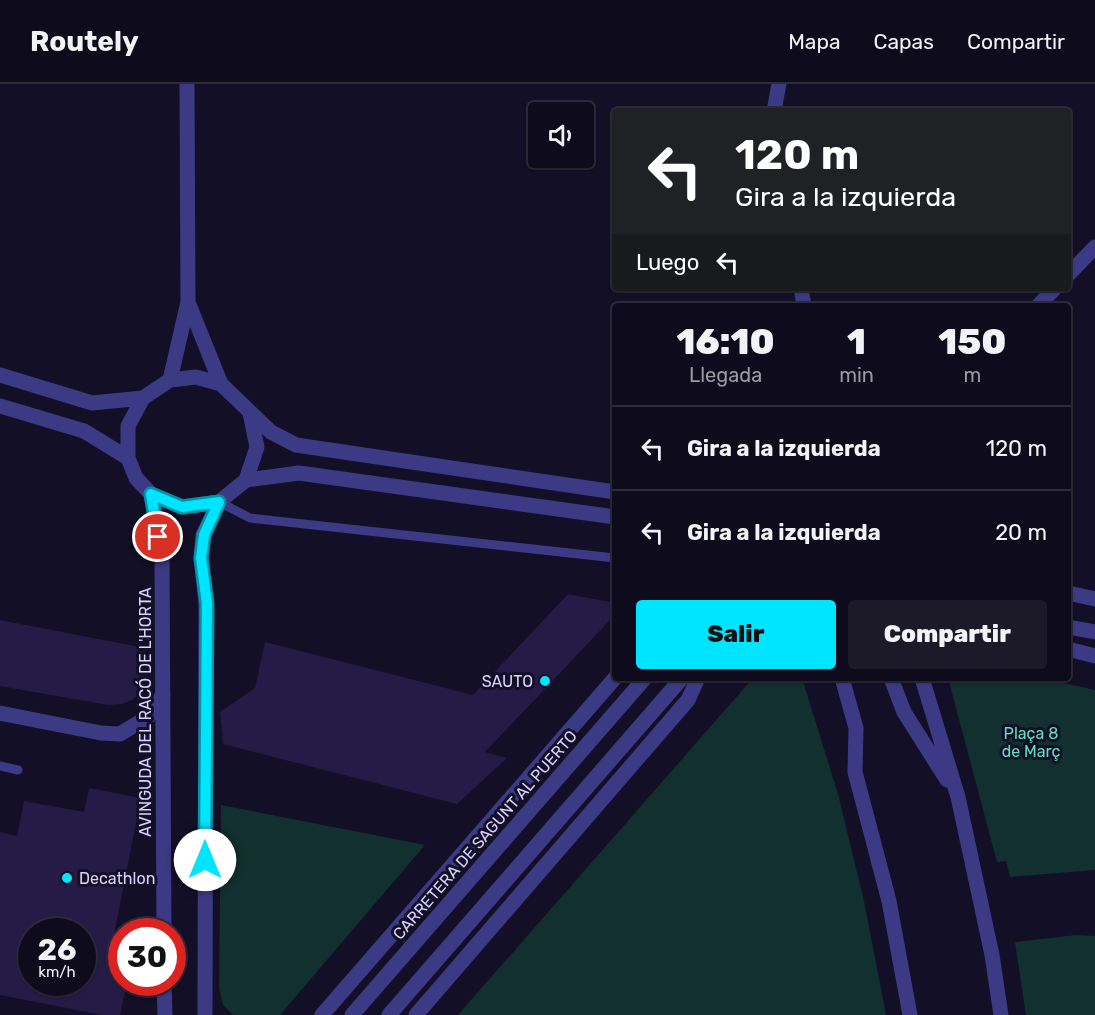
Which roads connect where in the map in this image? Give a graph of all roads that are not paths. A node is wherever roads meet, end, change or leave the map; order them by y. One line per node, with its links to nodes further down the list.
1 (187, 84): 7 (street)
2 (779, 84): 3 (street)
3 (775, 108)
4 (1095, 247): 5 (street)
5 (1071, 272)
6 (1052, 291): 8 (street)
7 (188, 302): 10 (street); 11 (street)
8 (1041, 303)
9 (0, 375): 12 (street)
10 (170, 380): 11 (street); 12 (street)
11 (221, 384): 14 (street)
12 (143, 398): 15 (street)
13 (0, 407): 15 (street)
14 (250, 413): 16 (street); 17 (street)
15 (128, 458): 18 (street)
16 (246, 480): 19 (street); 20 (street)
17 (612, 492)
18 (151, 494): 19 (street); 35 (street, AVINGUDA DEL RACÓ DE L'HORTA)
19 (219, 502): 21 (lane); 43 (street)
20 (612, 518)
21 (612, 558)
22 (1071, 594): 23 (street)
23 (1095, 599)
24 (1071, 628): 25 (street)
25 (1095, 632)
26 (1071, 651): 27 (street)
27 (1095, 656)
28 (612, 681): 44 (street)
29 (642, 681): 45 (street, CARRETERA DE SAGUNT AL PUERTO)
30 (679, 681): 46 (street)
31 (697, 681): 47 (street)
32 (843, 681): 48 (street)
33 (892, 681): 39 (street)
34 (923, 681): 39 (street)
35 (163, 694): 36 (street); 40 (street, AVINGUDA DEL RACÓ DE L'HORTA)
36 (0, 712)
37 (0, 766): 38 (lane)
38 (18, 770)
39 (958, 797): 49 (street)
40 (164, 918)
41 (164, 996): 42 (street)
42 (165, 1015)
43 (205, 1015)
44 (322, 1015)
45 (352, 1015)
46 (389, 1015)
47 (416, 1015)
48 (910, 1015)
49 (1000, 1015)

